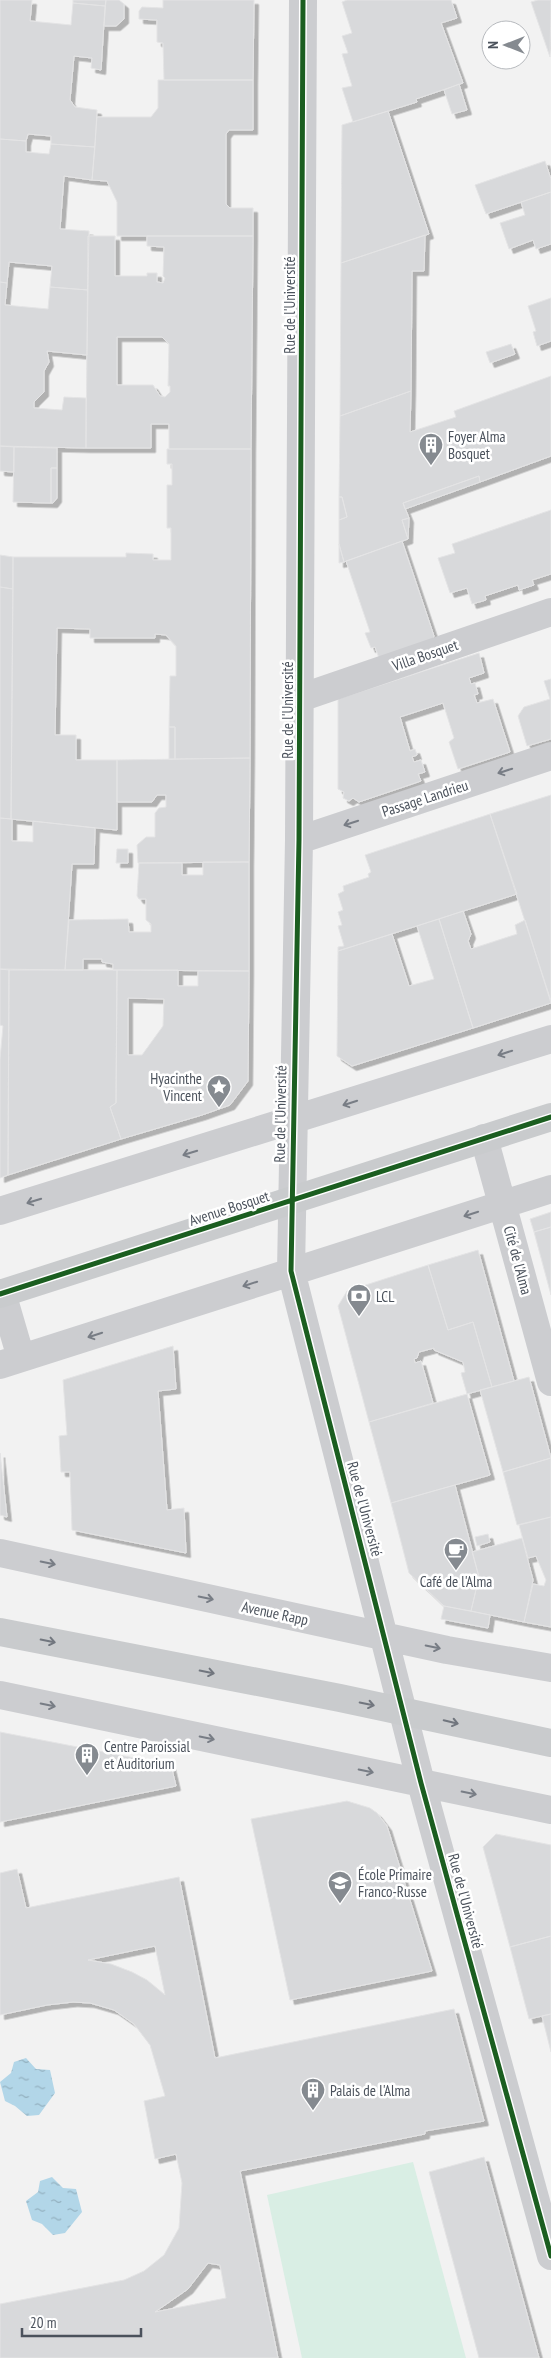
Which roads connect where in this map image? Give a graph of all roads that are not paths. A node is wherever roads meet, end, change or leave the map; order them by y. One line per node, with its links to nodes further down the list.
1 (304, 0): 3 (street, Rue de l'Université)
2 (551, 612): 3 (street, Villa Bosquet)
3 (300, 698): 5 (street, Rue de l'Université)
4 (551, 756): 5 (street, Passage Landrieu, one-way to 5)
5 (299, 840): 8 (street, Rue de l'Université)
6 (551, 1039): 8 (street, one-way to 8)
7 (551, 1117): 9 (main road, Avenue Bosquet)
8 (292, 1120): 11 (street, Rue de l'Université); 13 (street, one-way to 13)
9 (484, 1138): 11 (main road, Avenue Bosquet); 12 (street, Cité de l'Alma)
10 (551, 1189): 12 (street)
11 (291, 1200): 14 (street, Rue de l'Université); 15 (main road, Avenue Bosquet)
12 (502, 1204): 14 (street, one-way to 14); 17 (street, Cité de l'Alma)
13 (0, 1211)
14 (291, 1271): 16 (street, one-way to 16); 20 (street, Rue de l'Université)
15 (1, 1293): 16 (street)
16 (11, 1362)
17 (551, 1382)
18 (0, 1553): 20 (street, Avenue Rapp, one-way to 20)
19 (0, 1632): 23 (main road, one-way to 23)
20 (385, 1636): 21 (street, Avenue Rapp, one-way to 21); 23 (street, Rue de l'Université)
21 (551, 1668)
22 (0, 1695): 25 (street, one-way to 25)
23 (404, 1711): 24 (main road, one-way to 24); 25 (street, Rue de l'Université)
24 (551, 1743)
25 (421, 1783): 26 (street, one-way to 26); 27 (street, Rue de l'Université)
26 (551, 1810)
27 (551, 2256)

